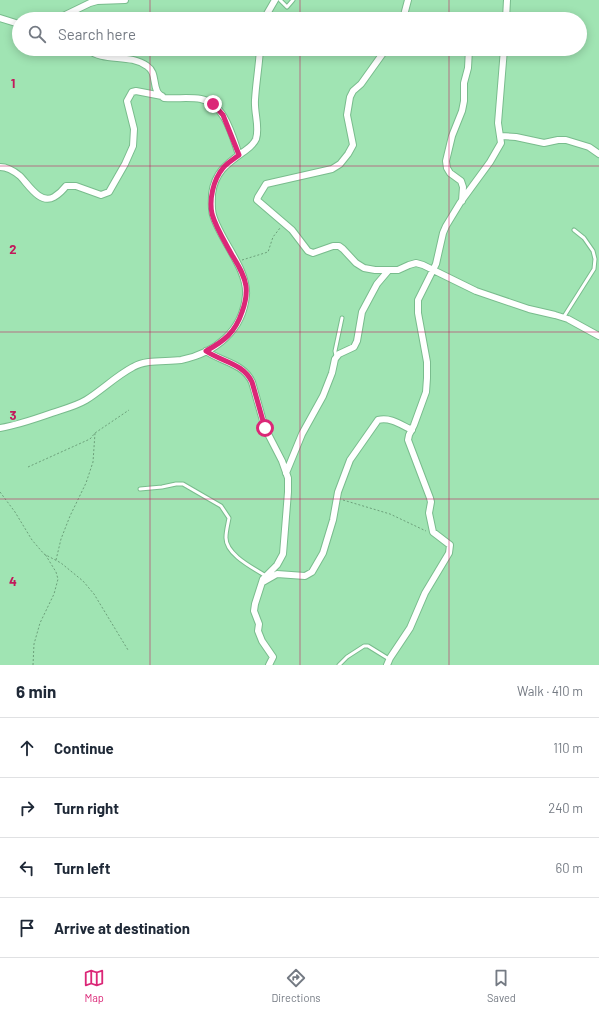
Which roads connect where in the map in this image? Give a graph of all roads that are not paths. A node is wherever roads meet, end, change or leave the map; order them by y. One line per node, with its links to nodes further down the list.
1 (125, 0): 7 (street)
2 (275, 0): 8 (street)
3 (280, 0): 4 (lane)
4 (294, 0)
5 (408, 0): 9 (street)
6 (507, 0): 10 (street)
7 (73, 12)
8 (268, 12)
9 (405, 12)
10 (506, 12)
11 (0, 18): 12 (street)
12 (12, 22)
13 (106, 56): 18 (street)
14 (259, 56): 21 (street)
15 (381, 56): 26 (street)
16 (469, 56): 23 (street)
17 (503, 56): 19 (street)
18 (162, 96): 21 (street); 22 (street)
19 (501, 136): 20 (street); 23 (street)
20 (599, 154)
21 (239, 155): 30 (street)
22 (0, 167)
23 (462, 200): 25 (street)
24 (574, 230): 28 (lane)
25 (433, 270): 26 (street); 28 (street); 33 (street)
26 (388, 271): 31 (street)
27 (342, 318): 31 (lane)
28 (563, 318): 29 (street)
29 (599, 336)
30 (206, 351): 32 (street); 34 (street)
31 (336, 357): 34 (street)
32 (0, 428)
33 (412, 430): 37 (street); 38 (street)
34 (286, 473): 36 (street)
35 (140, 489): 36 (lane)
36 (266, 576): 37 (street)
37 (262, 583): 39 (street)
38 (388, 662): 40 (lane)
39 (270, 665)
40 (340, 665)

